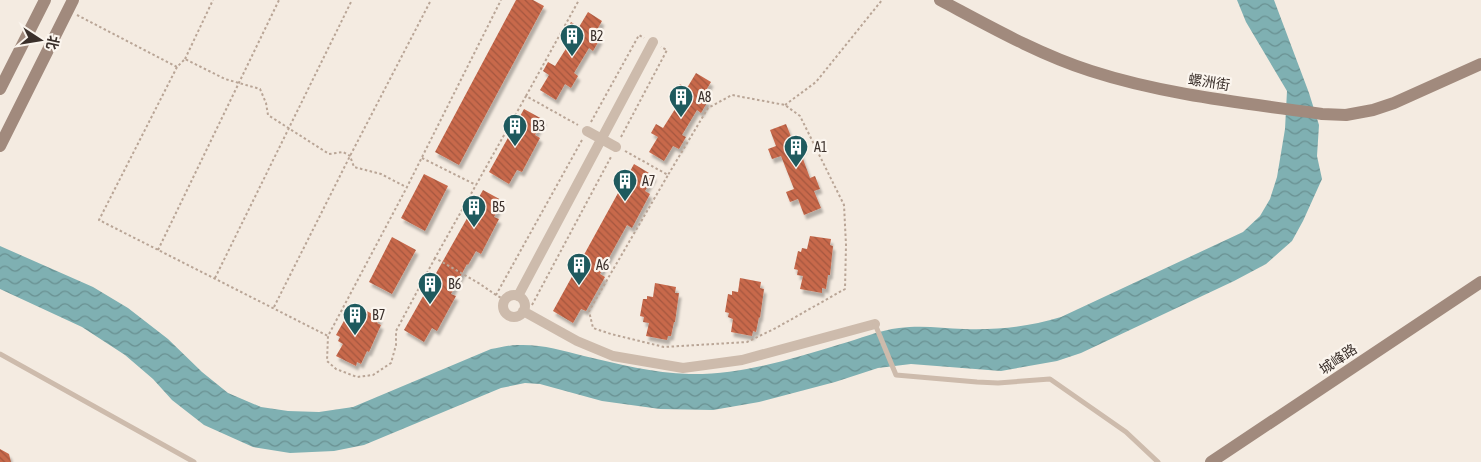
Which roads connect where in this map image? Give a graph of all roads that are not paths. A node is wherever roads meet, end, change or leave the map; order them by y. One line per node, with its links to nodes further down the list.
1 (45, 0): 6 (street)
2 (940, 0): 5 (street, 螺洲街)
3 (70, 5): 9 (street)
4 (653, 42): 8 (street)
5 (1481, 64)
6 (0, 89)
7 (587, 131): 8 (street)
8 (602, 139): 10 (street); 12 (street)
9 (0, 146)
10 (616, 147)
11 (1481, 282): 18 (street, 城峰路)
12 (518, 296): 13 (street); 13 (street)
13 (525, 312): 14 (street)
14 (875, 324): 17 (lane, bridge)
15 (0, 354): 16 (lane)
16 (194, 462)
17 (1158, 462)
18 (1211, 462)

